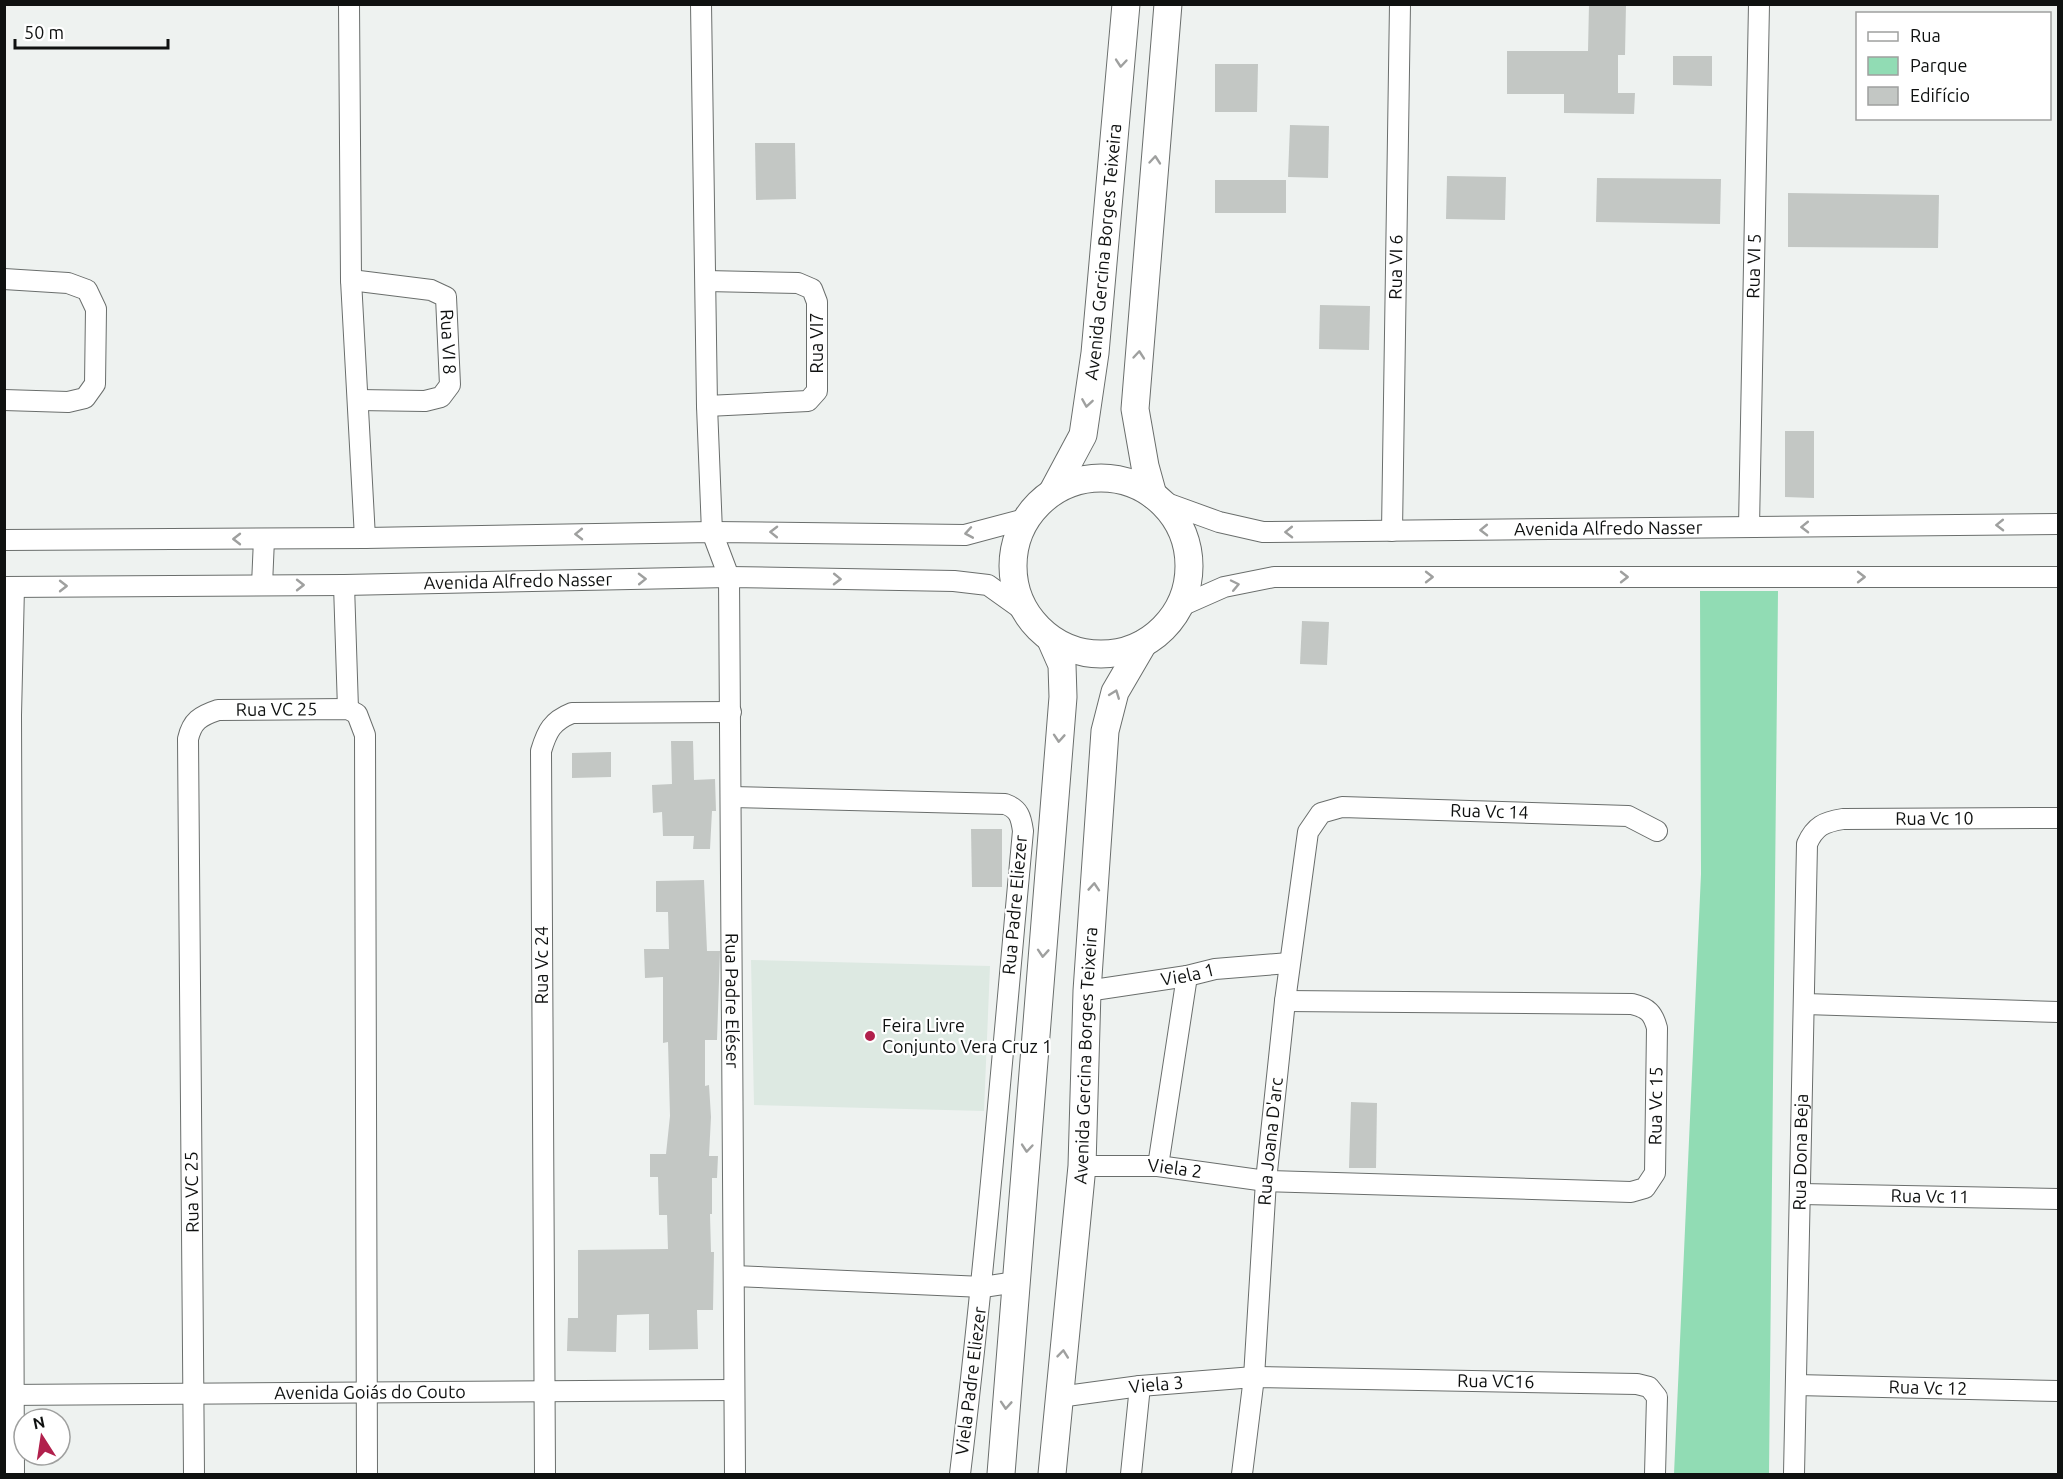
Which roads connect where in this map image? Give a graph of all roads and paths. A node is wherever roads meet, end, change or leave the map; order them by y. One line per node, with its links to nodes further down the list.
1 (349, 4): 8 (street)
2 (701, 4): 9 (street)
3 (1126, 4): 13 (main road, Avenida Gercina Borges Teixeira, one-way to 13)
4 (1168, 4): 14 (main road, one-way to 4)
5 (1400, 4): 18 (street, Rua VI 6)
6 (1760, 4): 17 (street, Rua VI 5)
7 (4, 279): 10 (street)
8 (351, 280): 11 (street); 11 (street, Rua VI 8)
9 (706, 281): 12 (street); 12 (street, Rua VI7)
10 (4, 400)
11 (358, 400): 20 (street)
12 (707, 406): 19 (street)
13 (1053, 492): 14 (main road); 15 (main road)
14 (1157, 498): 18 (street, Avenida Alfredo Nasser, one-way to 14); 28 (main road)
15 (1026, 519): 19 (street, one-way to 19); 29 (main road)
16 (2058, 524): 17 (street, Avenida Alfredo Nasser, one-way to 17)
17 (1749, 527): 18 (street, Avenida Alfredo Nasser, one-way to 18)
18 (1392, 531)
19 (712, 532): 20 (street, one-way to 20); 23 (street, Rua Padre Eléser)
20 (365, 538): 21 (street)
21 (264, 539): 22 (street, one-way to 22); 25 (street)
22 (4, 540)
23 (729, 577): 26 (street, Avenida Alfredo Nasser, one-way to 23); 29 (street, Avenida Alfredo Nasser, one-way to 29); 33 (street, Rua Padre Eléser)
24 (2058, 577): 28 (street, one-way to 24)
25 (262, 585): 26 (street, Avenida Alfredo Nasser, one-way to 26); 27 (street, Avenida Alfredo Nasser, one-way to 25)
26 (344, 585): 32 (street)
27 (9, 587): 34 (street)
28 (1181, 606): 31 (main road)
29 (1023, 610): 30 (main road)
30 (1051, 640): 31 (main road); 52 (main road, one-way to 52)
31 (1143, 644): 42 (main road, Avenida Gercina Borges Teixeira, one-way to 31)
32 (348, 709): 60 (street); 62 (street, Rua VC 25)
33 (731, 712): 35 (street, Rua Padre Eléser); 58 (street, Rua Vc 24)
34 (8, 715): 61 (street)
35 (732, 797): 51 (street, Rua Padre Eléser); 53 (street, Rua Padre Eliezer)
36 (1321, 813): 39 (street, Rua Vc 14); 40 (street, Rua Joana D'arc)
37 (2058, 818): 38 (street, Rua Vc 10)
38 (1813, 830): 44 (street, Rua Dona Beja)
39 (1657, 831)
40 (1289, 963): 41 (street, Viela 1); 43 (street, Rua Joana D'arc)
41 (1187, 976): 42 (street, Viela 1); 47 (street)
42 (1087, 991): 46 (main road, Avenida Gercina Borges Teixeira)
43 (1285, 1001): 48 (street, Rua Joana D'arc); 48 (street, Rua Vc 15)
44 (1805, 1004): 45 (street); 49 (street, Rua Dona Beja)
45 (2058, 1012)
46 (1082, 1166): 47 (street, Viela 2); 63 (main road, Avenida Gercina Borges Teixeira, one-way to 46)
47 (1158, 1166): 48 (street, Viela 2)
48 (1266, 1181): 54 (street, Rua Joana D'arc)
49 (1801, 1194): 50 (street, Rua Vc 11); 55 (street, Rua Dona Beja)
50 (2058, 1199)
51 (734, 1276): 53 (street); 57 (street, Rua Padre Eléser)
52 (1016, 1282): 53 (street); 70 (main road, one-way to 70)
53 (983, 1287): 69 (street, Viela Padre Eliezer)
54 (1254, 1377): 56 (street, Viela 3); 73 (street, Rua Joana D'arc); 74 (street, Rua VC16)
55 (1796, 1385): 59 (street, Rua Vc 12); 75 (street, Rua Dona Beja)
56 (1140, 1386): 63 (street, Viela 3); 72 (street)
57 (734, 1389): 58 (street, Avenida Goiás do Couto); 68 (street, Rua Padre Eléser)
58 (544, 1391): 60 (street, Avenida Goiás do Couto); 67 (street, Rua Vc 24)
59 (2058, 1391)
60 (366, 1392): 62 (street, Avenida Goiás do Couto); 66 (street)
61 (9, 1395): 62 (street, Avenida Goiás do Couto); 64 (street)
62 (194, 1395): 65 (street, Rua VC 25)
63 (1059, 1397): 71 (main road, Avenida Gercina Borges Teixeira)
64 (14, 1474)
65 (194, 1474)
66 (367, 1474)
67 (545, 1474)
68 (735, 1474)
69 (960, 1474)
70 (1001, 1474)
71 (1052, 1474)
72 (1131, 1474)
73 (1242, 1474)
74 (1655, 1474)
75 (1794, 1474)

